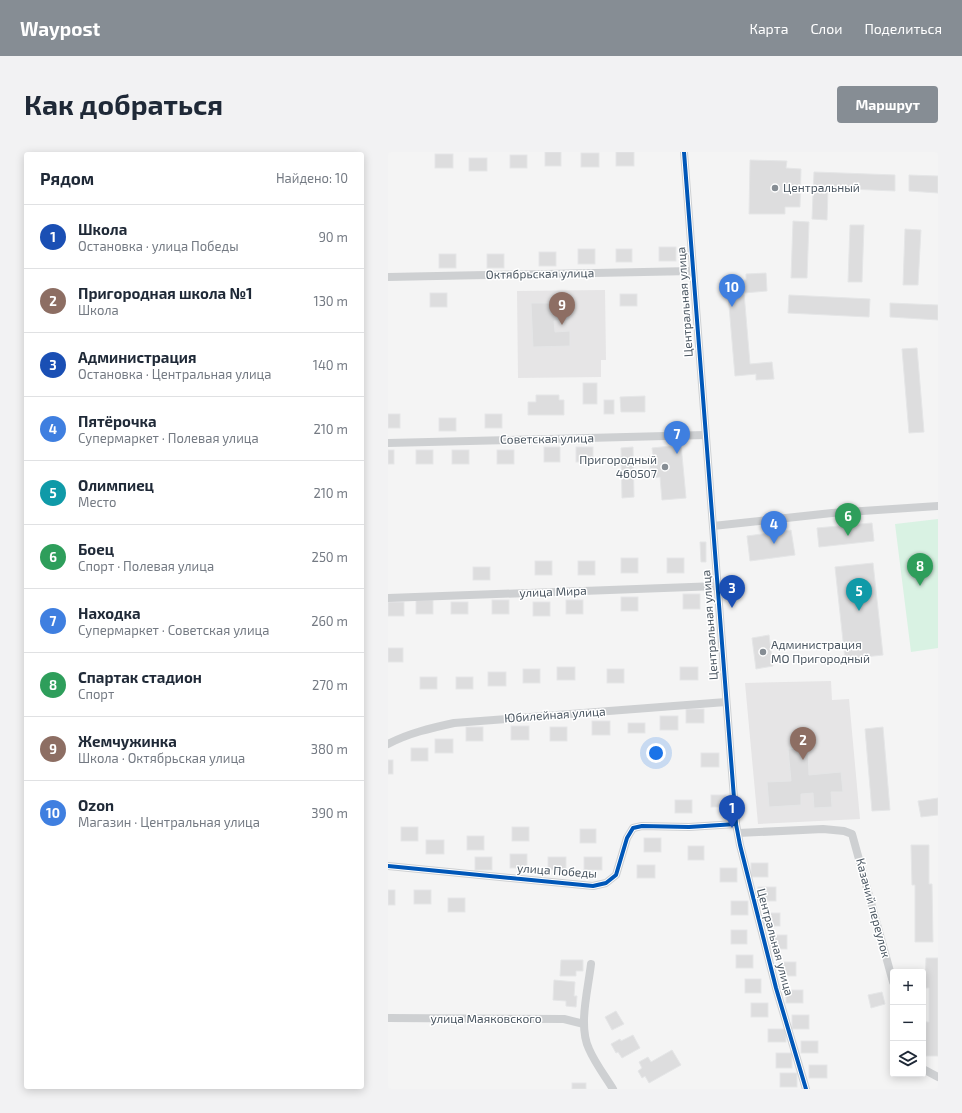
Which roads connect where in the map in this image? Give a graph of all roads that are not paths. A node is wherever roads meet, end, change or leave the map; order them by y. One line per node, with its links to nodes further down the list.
1 (684, 152): 2 (street, Центральная улица)
2 (693, 271): 3 (street, Октябрьская улица); 4 (street, Центральная улица)
3 (388, 277)
4 (705, 435): 5 (street, Советская улица); 7 (street, Центральная улица)
5 (388, 443)
6 (938, 506): 7 (street)
7 (712, 526): 8 (street, Центральная улица)
8 (718, 586): 9 (street, улица Мира); 10 (street, Центральная улица)
9 (388, 598)
10 (726, 702): 11 (street, Юбилейная улица); 12 (street, Центральная улица)
11 (388, 744)
12 (736, 824): 13 (street, Центральная улица); 14 (street, улица Победы)
13 (738, 833): 16 (street, Казачий переулок); 22 (street, Центральная улица)
14 (388, 866)
15 (591, 964): 18 (street)
16 (890, 971)
17 (388, 1018): 18 (street, улица Маяковского)
18 (584, 1024): 21 (street)
19 (926, 1071): 20 (street)
20 (938, 1077)
21 (613, 1089)
22 (806, 1089)

